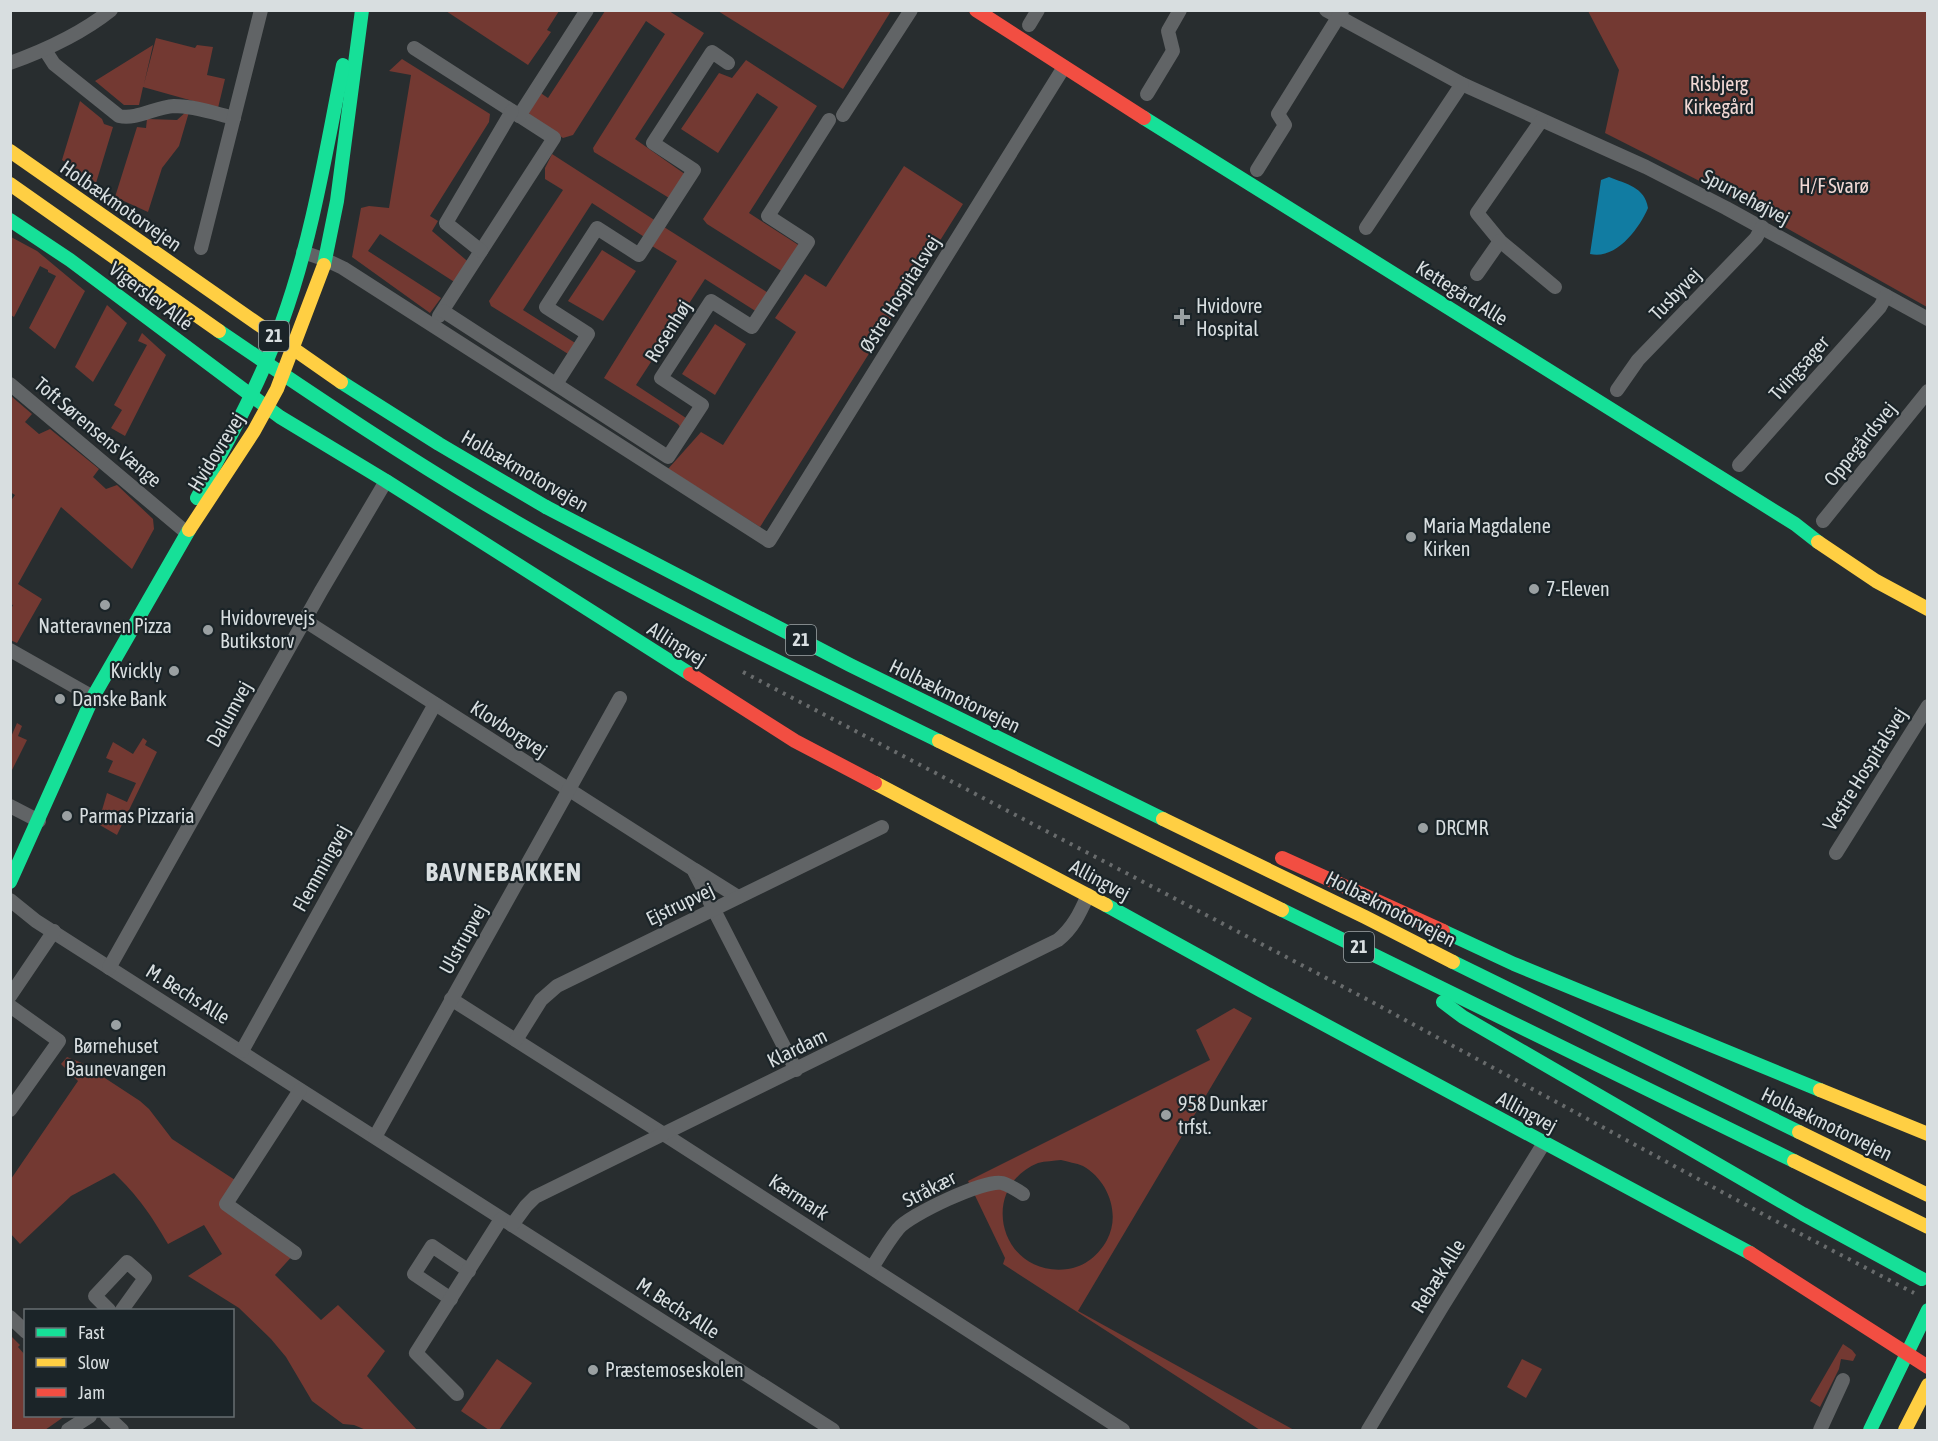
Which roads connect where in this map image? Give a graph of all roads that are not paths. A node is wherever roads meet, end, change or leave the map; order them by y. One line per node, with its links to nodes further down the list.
1 (111, 10): 12 (street)
2 (261, 10): 19 (street)
3 (360, 10): 30 (main road, Hvidovrevej); 31 (main road, Hvidovrevej)
4 (587, 10): 18 (street)
5 (911, 10): 39 (street, Rosenhøj)
6 (976, 10): 15 (main road, Kettegård Alle)
7 (1038, 10): 10 (street)
8 (1180, 10): 17 (street)
9 (1335, 13): 16 (street, Spurvehøjvej); 22 (street, Spurvehøjvej)
10 (1029, 25)
11 (414, 48): 18 (street)
12 (45, 50): 13 (street); 19 (street)
13 (10, 63)
14 (729, 63): 39 (street)
15 (1064, 67): 37 (street, Østre Hospitalsvej); 48 (main road, Kettegård Alle)
16 (1461, 84): 20 (street, Spurvehøjvej); 26 (street)
17 (1147, 94)
18 (516, 113): 29 (street); 29 (street)
19 (234, 118): 28 (street)
20 (1540, 121): 25 (street, Spurvehøjvej); 27 (street)
21 (10, 151): 55 (main road, Holbækmotorvejen / 21)
22 (1257, 170)
23 (10, 184): 73 (main road, 21)
24 (10, 220): 42 (main road, Vigerslev Allé)
25 (1762, 227): 34 (street, Spurvehøjvej); 40 (street, Tusbyvej)
26 (1365, 228)
27 (1500, 241): 32 (street); 33 (street)
28 (201, 248)
29 (481, 251): 35 (street)
30 (303, 252): 31 (street); 42 (main road, Hvidovrevej)
31 (326, 260): 37 (street); 43 (main road, Hvidovrevej)
32 (1477, 274)
33 (1555, 287)
34 (1886, 296): 36 (street, Spurvehøjvej); 44 (street, Tvingsager)
35 (443, 310): 37 (street); 39 (street, Rosenhøj)
36 (1928, 319)
37 (433, 326)
38 (10, 384): 47 (street, Toft Sørensens Vænge)
39 (556, 384)
40 (1617, 390)
41 (1928, 391): 46 (street, Oppegårdsvej)
42 (251, 396): 43 (main road, Vigerslev Allé); 47 (main road, Hvidovrevej)
43 (266, 407): 45 (main road, Allingvej); 47 (main road, Hvidovrevej)
44 (1739, 465)
45 (386, 481): 49 (street, Dalumvej); 66 (main road, Allingvej)
46 (1823, 521)
47 (183, 529): 51 (main road, Hvidovrevej)
48 (1928, 609)
49 (304, 620): 53 (street, Klovborgvej); 74 (street, Dalumvej)
50 (10, 650): 51 (street)
51 (89, 695): 59 (main road, Hvidovrevej)
52 (620, 698): 56 (street, Ulstrupvej)
53 (435, 704): 56 (street, Klovborgvej); 79 (street, Flemmingvej)
54 (1928, 706): 63 (street, Vestre Hospitalsvej)
55 (948, 714): 57 (main road); 88 (main road, Holbækmotorvejen / 21)
56 (569, 790): 64 (street, Klovborgvej); 76 (street, Ulstrupvej)
57 (1141, 793)
58 (10, 806): 59 (street)
59 (34, 818): 62 (main road, Hvidovrevej); 65 (main road, Hvidovrevej)
60 (882, 827): 67 (street, Ejstrupvej)
61 (1269, 851): 84 (main road)
62 (10, 853)
63 (1836, 853)
64 (693, 869): 67 (street, Klovborgvej); 69 (street, Klovborgvej)
65 (10, 882)
66 (1088, 895): 80 (street, Klardam); 86 (main road, Allingvej)
67 (738, 897): 69 (street, Ejstrupvej)
68 (10, 900): 71 (street, M. Bechs Alle)
69 (715, 909): 78 (street, Ejstrupvej); 80 (street, Klovborgvej)
70 (10, 912): 71 (street, M. Bechs Alle)
71 (36, 921): 72 (street, M. Bechs Alle)
72 (54, 931): 74 (street, M. Bechs Alle); 75 (street)
73 (1395, 965): 90 (main road, 21); 94 (main road)
74 (109, 968): 79 (street, M. Bechs Alle)
75 (10, 996)
76 (451, 999): 78 (street, Kærmark); 85 (street, Ulstrupvej)
77 (10, 1006): 82 (street)
78 (516, 1040): 83 (street, Kærmark)
79 (242, 1051): 81 (street, M. Bechs Alle)
80 (796, 1070): 83 (street, Klardam)
81 (300, 1090): 85 (street, M. Bechs Alle); 91 (street)
82 (10, 1110)
83 (665, 1134): 89 (street, Klardam); 92 (street, Kærmark)
84 (1928, 1134)
85 (375, 1137): 89 (street, M. Bechs Alle)
86 (1545, 1143): 101 (main road, Allingvej); 112 (street, Rebæk Alle)
87 (1023, 1194): 92 (street, Stråkær)
88 (1928, 1195)
89 (506, 1222): 93 (street); 110 (street, M. Bechs Alle)
90 (1928, 1227)
91 (295, 1253)
92 (872, 1268): 111 (street, Kærmark)
93 (469, 1271): 95 (street); 95 (street)
94 (1925, 1280)
95 (451, 1299): 105 (street)
96 (107, 1309): 97 (street)
97 (123, 1309)
98 (1926, 1313): 101 (main road)
99 (10, 1317): 100 (street)
100 (24, 1330)
101 (1906, 1355): 102 (main road, Allingvej); 114 (main road)
102 (1928, 1367)
103 (1843, 1380): 113 (street)
104 (1928, 1385): 115 (main road)
105 (457, 1394)
106 (89, 1417): 108 (street)
107 (108, 1417): 109 (street)
108 (68, 1431)
109 (122, 1431)
110 (833, 1431)
111 (1123, 1431)
112 (1368, 1431)
113 (1820, 1431)
114 (1870, 1431)
115 (1905, 1431)

